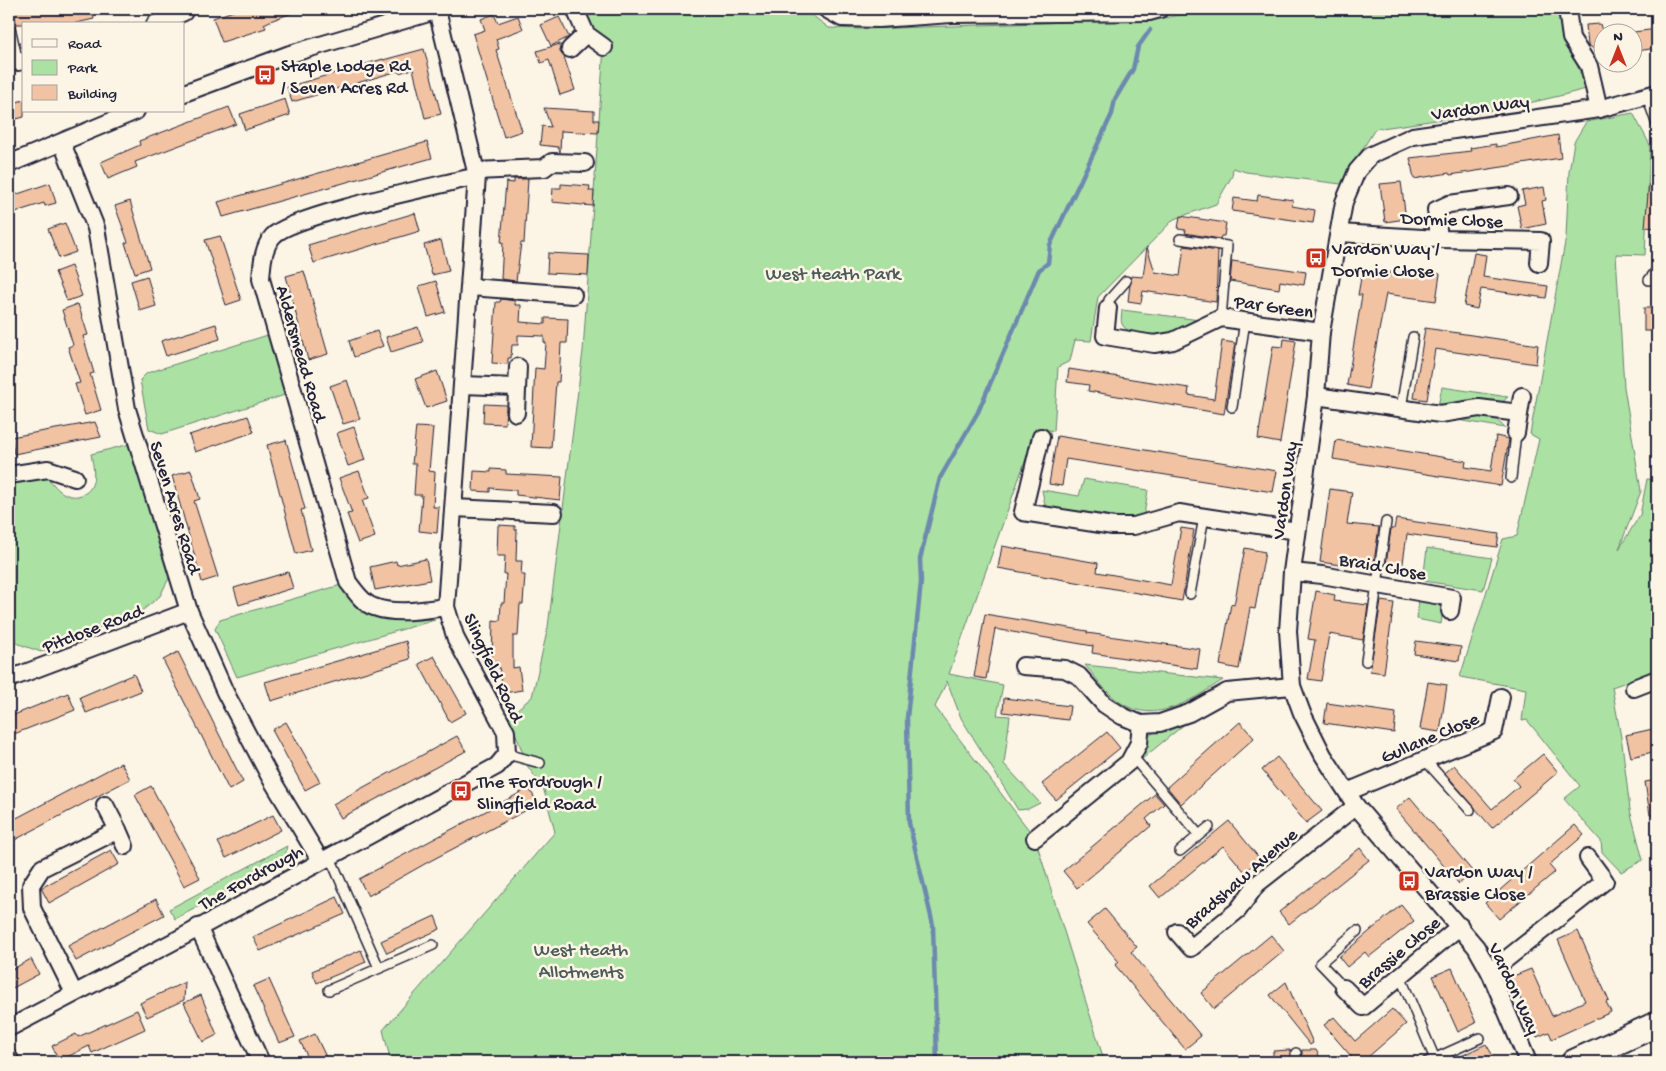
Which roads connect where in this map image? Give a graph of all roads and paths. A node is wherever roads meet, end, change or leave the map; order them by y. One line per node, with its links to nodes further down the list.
1 (440, 9): 13 (street); 21 (street, Slingfield Road)
2 (575, 9): 9 (street)
3 (826, 9): 5 (street)
4 (1567, 9): 15 (street)
5 (1153, 10)
6 (187, 11): 7 (street)
7 (160, 22)
8 (9, 23): 12 (lane)
9 (586, 34): 10 (street); 11 (street)
10 (604, 48)
11 (570, 49)
12 (21, 61)
13 (185, 93)
14 (1652, 94): 15 (street, Vardon Way); 17 (lane)
15 (1599, 109): 23 (street, Vardon Way)
16 (134, 112): 18 (street)
17 (1657, 125)
18 (62, 143): 20 (street); 60 (street, Seven Acres Road)
19 (585, 163): 21 (street)
20 (9, 164)
21 (477, 174): 30 (street, Slingfield Road); 59 (street, Aldersmead Road)
22 (1509, 196): 25 (street)
23 (1339, 233): 25 (street, Dormie Close); 35 (street, Vardon Way)
24 (1180, 239): 33 (lane, Par Green)
25 (1439, 239): 26 (street, Dormie Close)
26 (1539, 264)
27 (1657, 270): 28 (lane)
28 (1648, 280)
29 (1126, 281): 32 (lane)
30 (470, 287): 31 (street); 38 (street, Slingfield Road)
31 (573, 295)
32 (1108, 308): 33 (street, Par Green)
33 (1222, 318): 34 (street, Par Green)
34 (1245, 321): 35 (street, Par Green); 42 (lane)
35 (1321, 332): 40 (street, Vardon Way)
36 (1413, 336): 43 (lane)
37 (518, 367): 39 (street)
38 (463, 386): 39 (street); 51 (street, Slingfield Road)
39 (516, 387): 44 (street)
40 (1316, 396): 43 (street); 55 (street, Vardon Way)
41 (1522, 396): 45 (street)
42 (1232, 407)
43 (1401, 408): 45 (street)
44 (516, 413)
45 (1519, 413): 46 (street)
46 (1516, 433): 50 (lane)
47 (1041, 438): 53 (street)
48 (9, 475): 49 (street)
49 (75, 478)
50 (1511, 478)
51 (454, 508): 52 (street); 59 (street, Slingfield Road)
52 (554, 513)
53 (1204, 517): 55 (street); 58 (lane)
54 (1386, 522): 57 (lane)
55 (1298, 531): 56 (street, Vardon Way)
56 (1292, 572): 57 (street, Braid Close); 66 (street, Vardon Way)
57 (1377, 584): 61 (street, Braid Close); 62 (lane)
58 (1190, 594)
59 (446, 608): 70 (street, Slingfield Road)
60 (189, 612): 64 (street, Pitclose Road); 84 (street, Seven Acres Road)
61 (1450, 612)
62 (1366, 661)
63 (1023, 666): 69 (street)
64 (10, 675)
65 (1657, 679): 67 (street)
66 (1292, 686): 69 (street); 74 (street, Vardon Way)
67 (1634, 688)
68 (1501, 697): 72 (street, Gullane Close)
69 (1141, 724): 71 (street)
70 (507, 754): 73 (lane); 84 (street, The Fordrough)
71 (1132, 756): 80 (lane); 81 (street)
72 (1425, 760): 74 (street, Gullane Close); 77 (lane)
73 (540, 763)
74 (1348, 792): 76 (street, Vardon Way)
75 (105, 805): 79 (street)
76 (1356, 806): 86 (street, Vardon Way); 89 (street, Bradshaw Avenue)
77 (1470, 810)
78 (1209, 827): 80 (lane)
79 (118, 830): 82 (street); 96 (street)
80 (1199, 835): 83 (lane)
81 (1035, 838)
82 (126, 846)
83 (1180, 851)
84 (325, 858): 87 (street, The Fordrough); 91 (lane)
85 (1588, 858): 92 (street)
86 (1460, 926): 92 (street, Vardon Way); 93 (street, Brassie Close)
87 (198, 927): 96 (street, The Fordrough); 103 (street)
88 (1357, 931): 94 (lane, Brassie Close)
89 (1177, 932)
90 (433, 945): 91 (lane)
91 (379, 968): 95 (lane)
92 (1490, 972): 104 (street, Vardon Way)
93 (1400, 976): 94 (street, Brassie Close); 101 (lane)
94 (1344, 988)
95 (329, 990)
96 (74, 994): 98 (street, The Fordrough)
97 (1657, 1024): 105 (street)
98 (9, 1028)
99 (1480, 1038): 101 (lane)
100 (9, 1058): 102 (street)
101 (1431, 1061)
102 (11, 1062)
103 (261, 1062)
104 (1528, 1062)
105 (1574, 1062)

